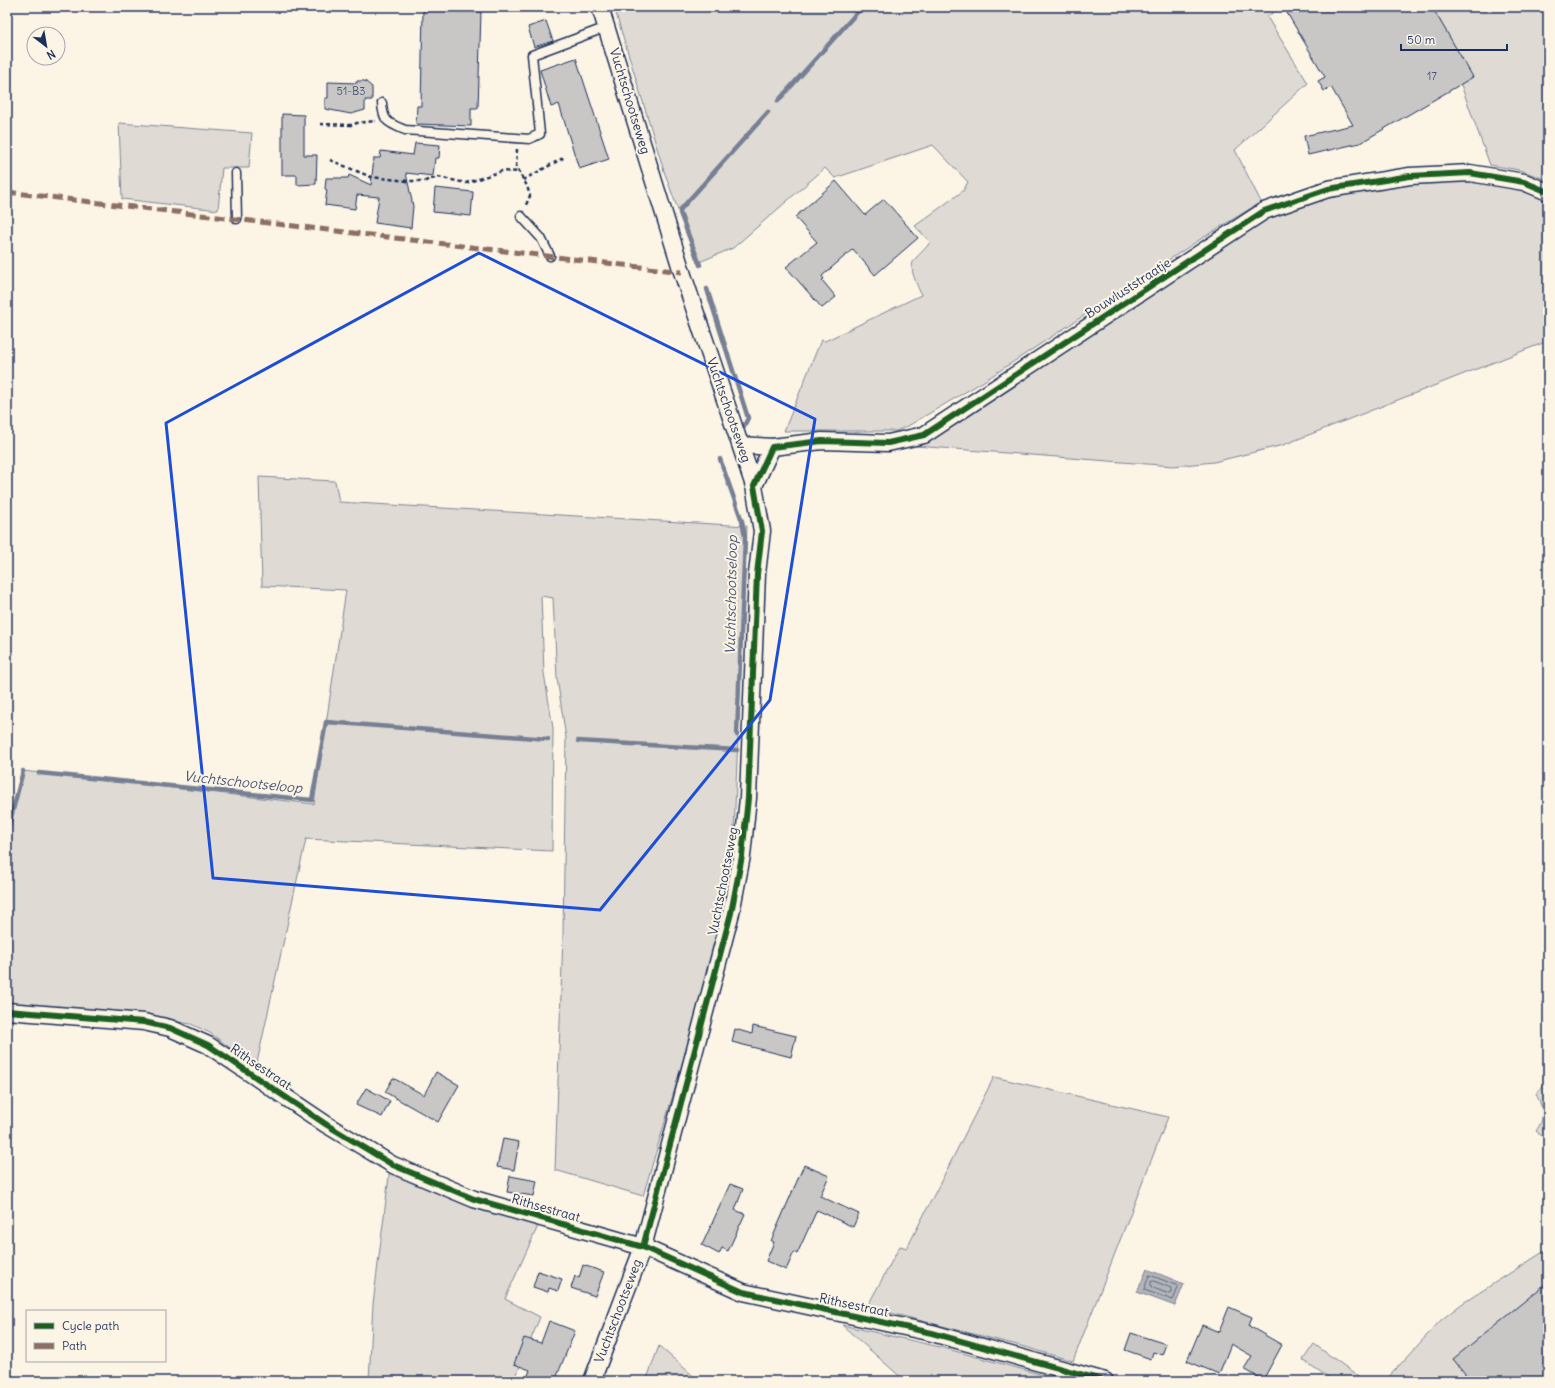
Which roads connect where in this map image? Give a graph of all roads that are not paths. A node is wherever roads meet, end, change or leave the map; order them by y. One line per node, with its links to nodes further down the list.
1 (600, 7): 2 (street, Vuchtschootseweg)
2 (607, 27): 3 (lane); 9 (street, Vuchtschootseweg)
3 (382, 103)
4 (236, 173): 7 (lane)
5 (1548, 192): 10 (street, Bouwluststraatje)
6 (521, 216): 8 (lane)
7 (237, 219)
8 (550, 256)
9 (741, 445): 10 (street, Bouwluststraatje); 11 (street, Vuchtschootseweg)
10 (772, 447): 11 (street)
11 (754, 486): 13 (street, Vuchtschootseweg)
12 (7, 1011): 13 (street, Rithsestraat)
13 (642, 1247): 14 (street, Vuchtschootseweg); 15 (street, Rithsestraat)
14 (592, 1381)
15 (1105, 1381)

